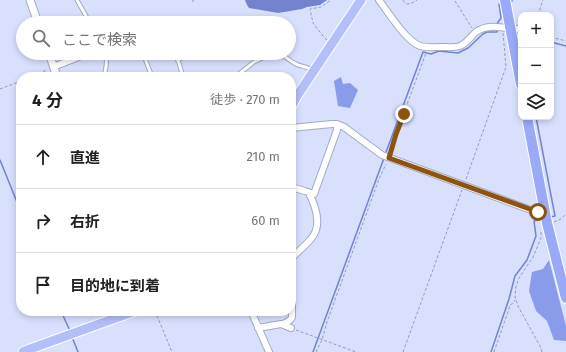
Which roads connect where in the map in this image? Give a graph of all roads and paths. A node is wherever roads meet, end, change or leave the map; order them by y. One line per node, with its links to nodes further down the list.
1 (30, 0): 12 (street)
2 (77, 0): 13 (lane)
3 (331, 0): 18 (path)
4 (361, 0): 18 (main road)
5 (379, 0): 15 (street)
6 (403, 0): 7 (path)
7 (417, 0)
8 (506, 0): 14 (highway)
9 (544, 0): 11 (path)
10 (455, 1): 15 (path)
11 (539, 12)
12 (36, 16)
13 (86, 16)
14 (511, 28): 15 (street); 28 (highway); 43 (path)
15 (475, 33)
16 (554, 38): 17 (path)
17 (566, 41)
18 (332, 43): 29 (main road)
19 (425, 55): 42 (path)
20 (50, 60): 27 (street)
21 (71, 60): 27 (street)
22 (106, 60): 32 (lane)
23 (146, 60): 33 (lane)
24 (178, 60): 34 (lane)
25 (258, 60): 35 (lane)
26 (289, 60): 29 (lane)
27 (53, 67): 30 (path); 31 (street)
28 (518, 67)
29 (313, 71): 38 (main road)
30 (41, 72)
31 (55, 72)
32 (105, 72)
33 (150, 72)
34 (182, 72)
35 (241, 72)
36 (16, 82): 37 (path)
37 (0, 89)
38 (296, 98)
39 (528, 120): 46 (highway)
40 (337, 124): 41 (street); 42 (street); 45 (street)
41 (296, 128)
42 (386, 157): 43 (street); 59 (path)
43 (464, 185): 46 (street); 65 (path)
44 (296, 188): 45 (street)
45 (309, 193): 49 (street)
46 (545, 211): 48 (highway)
47 (566, 214): 48 (path)
48 (544, 226): 50 (highway); 51 (path)
49 (296, 254)
50 (566, 298)
51 (515, 299): 66 (path); 67 (path)
52 (121, 316): 60 (main road)
53 (157, 316): 61 (path)
54 (253, 316): 57 (street)
55 (292, 316): 56 (street)
56 (284, 324): 57 (street); 58 (street)
57 (258, 328): 62 (street)
58 (291, 328): 59 (path)
59 (321, 339): 63 (path); 64 (path)
60 (23, 352)
61 (172, 352)
62 (269, 352)
63 (316, 352)
64 (356, 352)
65 (403, 352)
66 (494, 352)
67 (542, 352)

